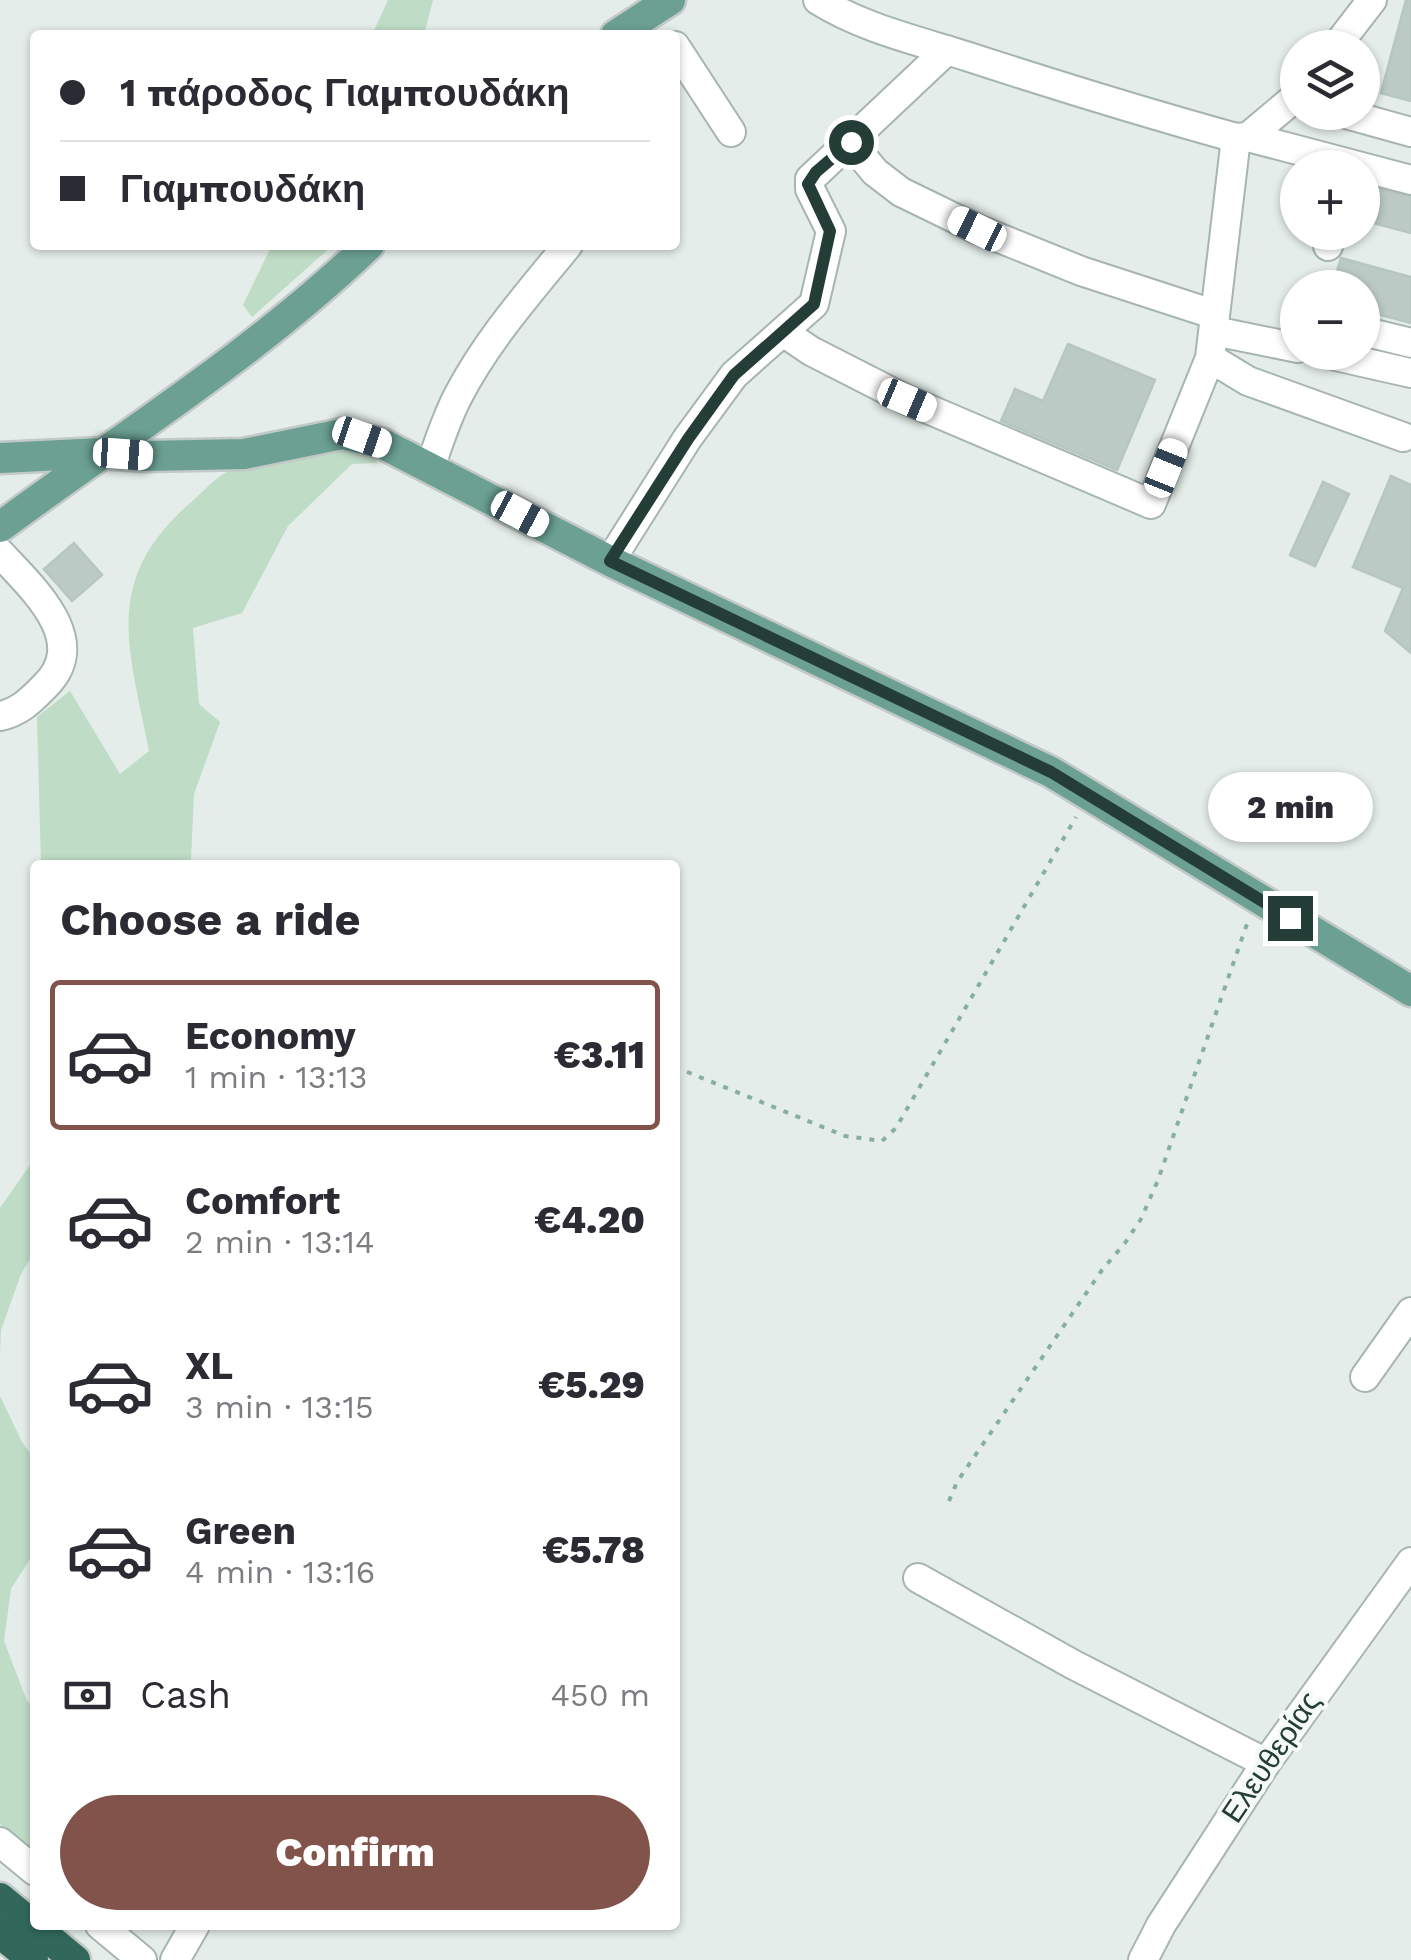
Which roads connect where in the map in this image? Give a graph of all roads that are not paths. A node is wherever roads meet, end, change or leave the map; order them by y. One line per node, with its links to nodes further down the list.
1 (818, 0): 6 (street)
2 (1372, 0): 5 (street)
3 (663, 16): 4 (main road)
4 (628, 30)
5 (1349, 30)
6 (947, 50): 12 (street); 13 (street)
7 (680, 54): 10 (street)
8 (1280, 110): 12 (street)
9 (1380, 123): 11 (street)
10 (731, 132)
11 (1411, 132)
12 (1242, 137): 14 (street); 20 (street)
13 (851, 142): 19 (street); 20 (street)
14 (1290, 150)
15 (1380, 173): 16 (street)
16 (1411, 180)
17 (364, 250): 27 (main road)
18 (564, 250): 29 (street)
19 (783, 332): 20 (street); 32 (street)
20 (1212, 334): 23 (street); 26 (street)
21 (1380, 335): 22 (street)
22 (1411, 343)
23 (1280, 345)
24 (1380, 365): 25 (street)
25 (1411, 372)
26 (1403, 437)
27 (101, 453): 28 (main road); 29 (main road); 30 (main road)
28 (0, 458)
29 (430, 468): 32 (main road)
30 (0, 527)
31 (0, 554): 33 (street)
32 (610, 561): 34 (main road)
33 (0, 716)
34 (1411, 991)
35 (1411, 1312): 36 (street)
36 (1366, 1377)
37 (1411, 1562): 39 (street, Ελευθερίας)
38 (918, 1578): 39 (street)
39 (1266, 1763): 52 (street, Ελευθερίας)
40 (0, 1842): 41 (street)
41 (30, 1868)
42 (0, 1898): 43 (highway)
43 (30, 1923)
44 (39, 1930): 49 (highway)
45 (106, 1930): 50 (street)
46 (193, 1930): 51 (street)
47 (0, 1933): 48 (highway)
48 (32, 1960)
49 (75, 1960)
50 (142, 1960)
51 (175, 1960)
52 (1144, 1960)

